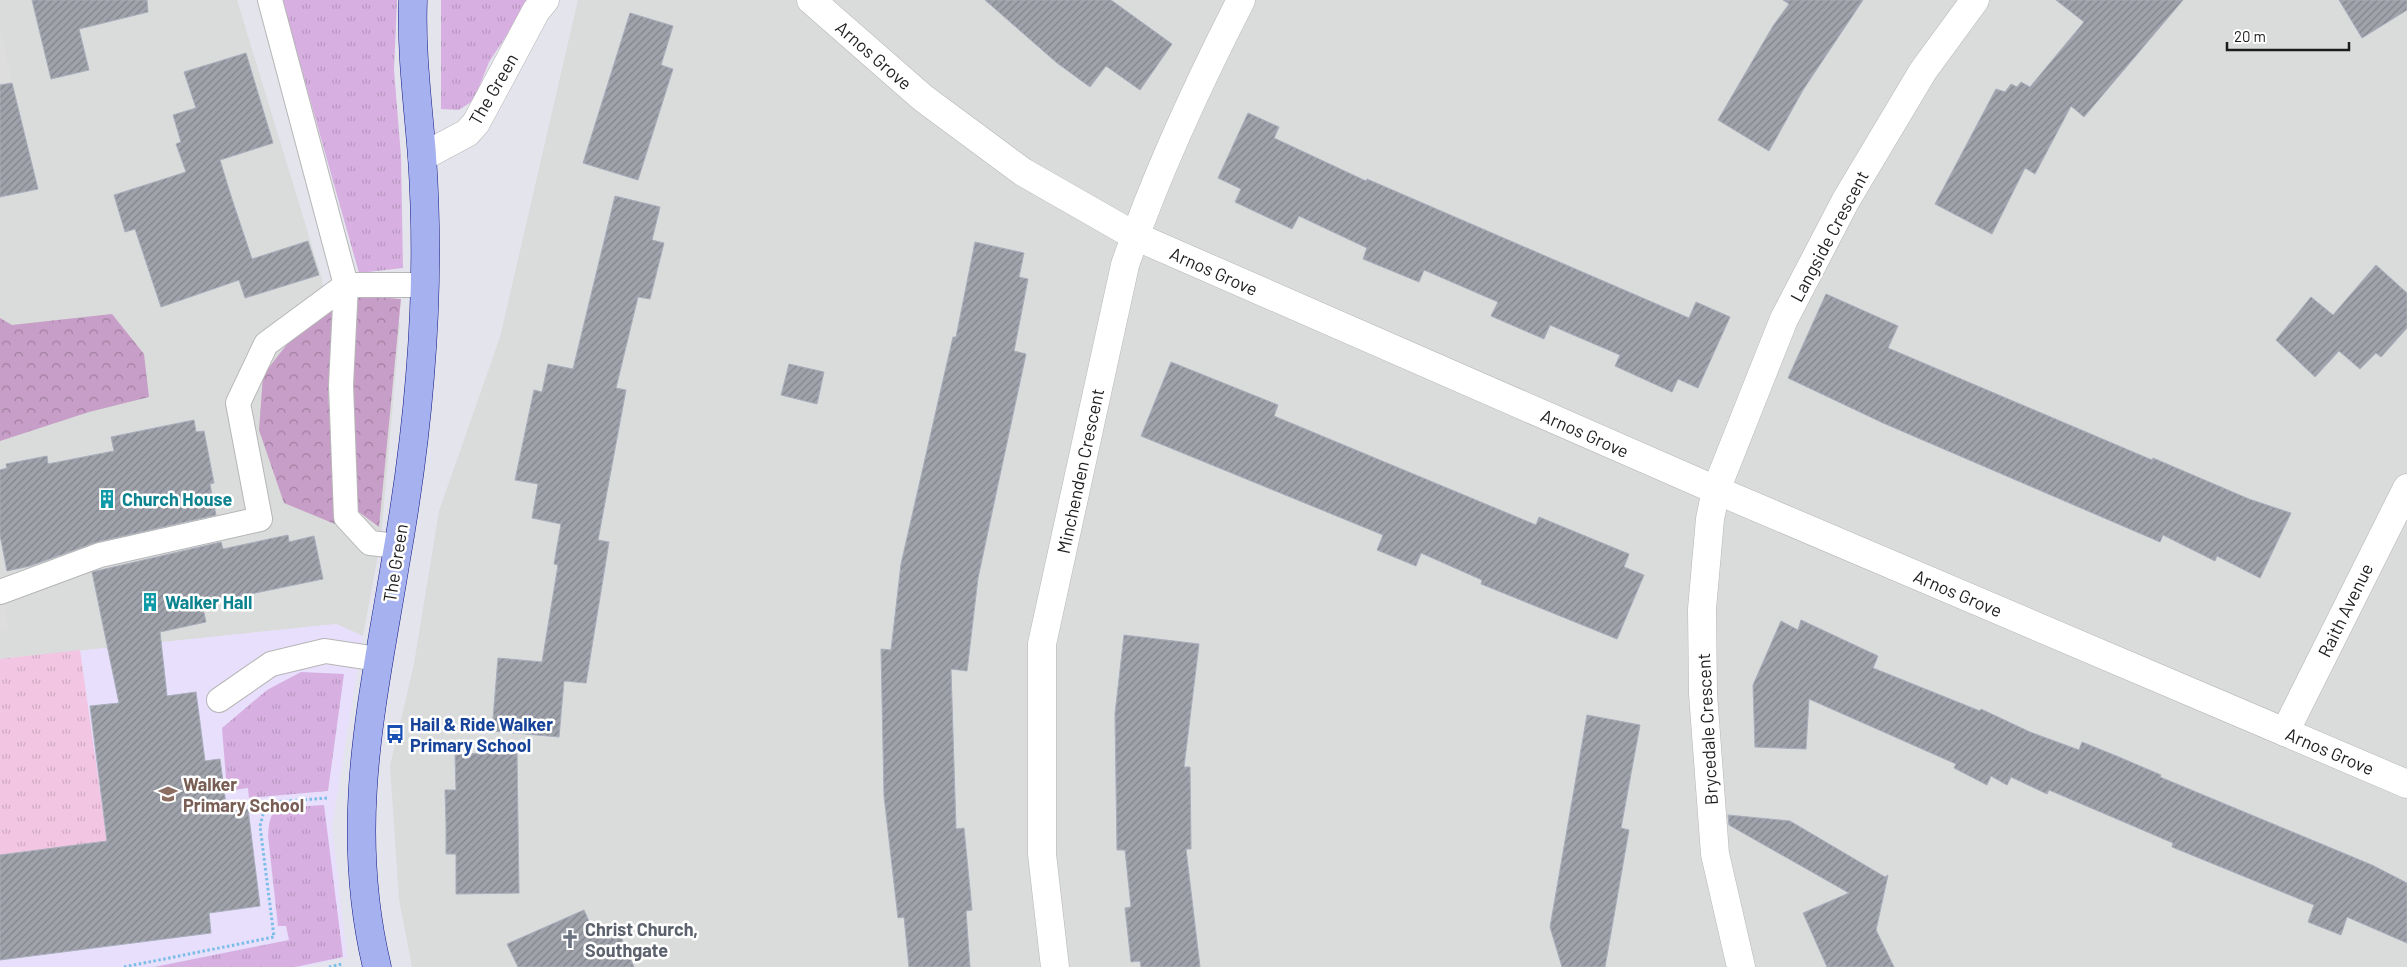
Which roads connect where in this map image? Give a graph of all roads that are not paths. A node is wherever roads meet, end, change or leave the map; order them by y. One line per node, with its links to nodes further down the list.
1 (270, 0): 9 (lane)
2 (413, 0): 7 (main road, The Green)
3 (545, 0): 7 (street, The Green)
4 (811, 0): 8 (street, Arnos Grove)
5 (1240, 0): 8 (street, Minchenden Crescent)
6 (1975, 0): 12 (street, Langside Crescent)
7 (422, 157): 10 (main road, The Green)
8 (1135, 236): 12 (street, Arnos Grove); 20 (street, Minchenden Crescent)
9 (346, 285): 10 (lane); 13 (lane); 14 (lane)
10 (424, 285): 13 (main road, The Green)
11 (2407, 488): 17 (street, Raith Avenue)
12 (1716, 490): 17 (street, Arnos Grove); 21 (street, Brycedale Crescent)
13 (398, 546): 15 (main road, The Green)
14 (0, 592)
15 (378, 659): 16 (lane); 19 (main road, The Green)
16 (219, 700)
17 (2285, 732): 18 (street, Arnos Grove)
18 (2407, 784)
19 (376, 967)
20 (1056, 967)
21 (1740, 967)

